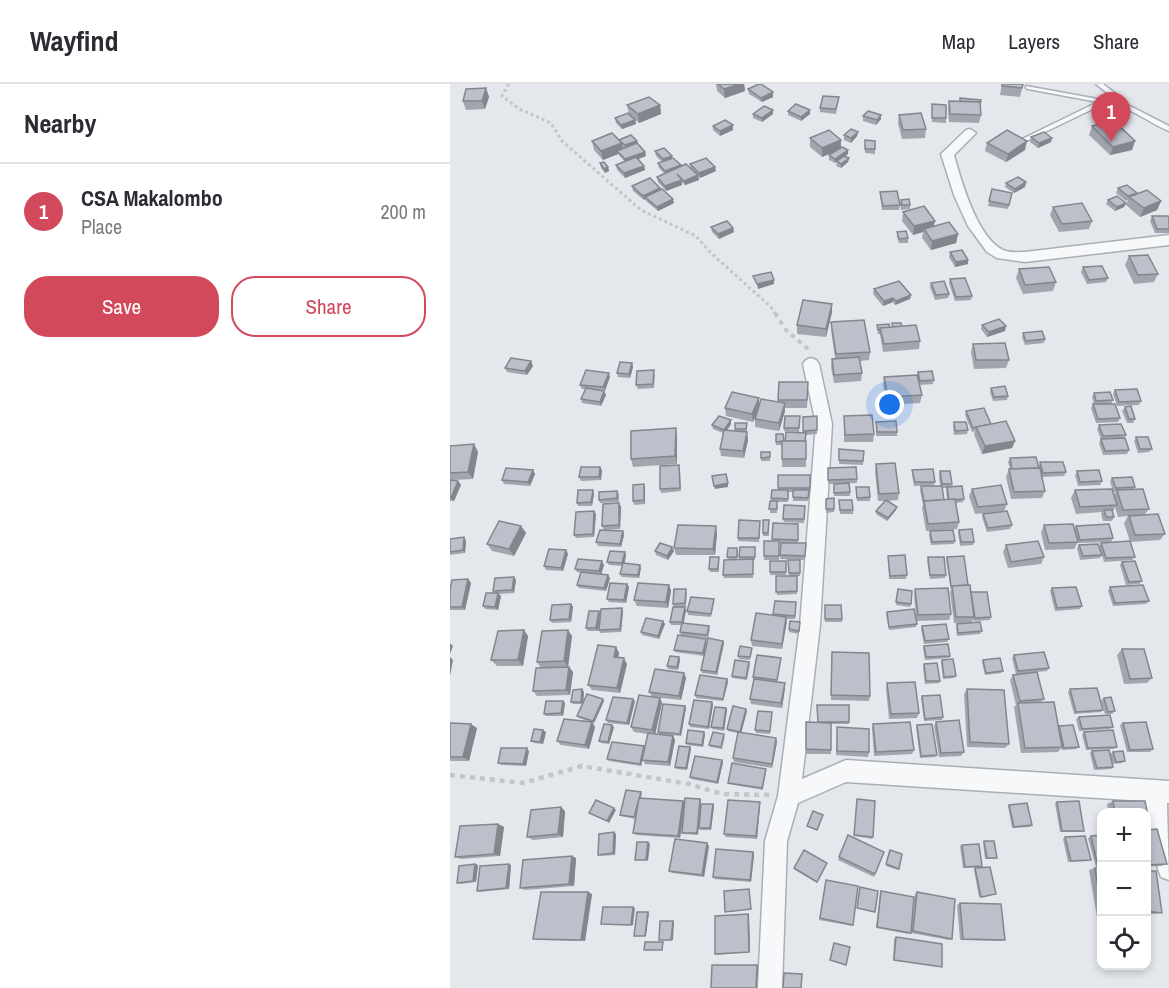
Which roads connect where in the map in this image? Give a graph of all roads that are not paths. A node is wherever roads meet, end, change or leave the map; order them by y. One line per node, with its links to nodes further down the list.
1 (1098, 84): 4 (lane)
2 (1028, 87): 3 (lane)
3 (1113, 103): 4 (lane); 7 (lane)
4 (1128, 106): 5 (lane)
5 (1169, 129)
6 (970, 134): 8 (street)
7 (1020, 142)
8 (1169, 240)
9 (811, 364): 11 (street)
10 (1161, 792): 11 (street); 12 (street)
11 (789, 796): 13 (street)
12 (1169, 869)
13 (770, 988)

